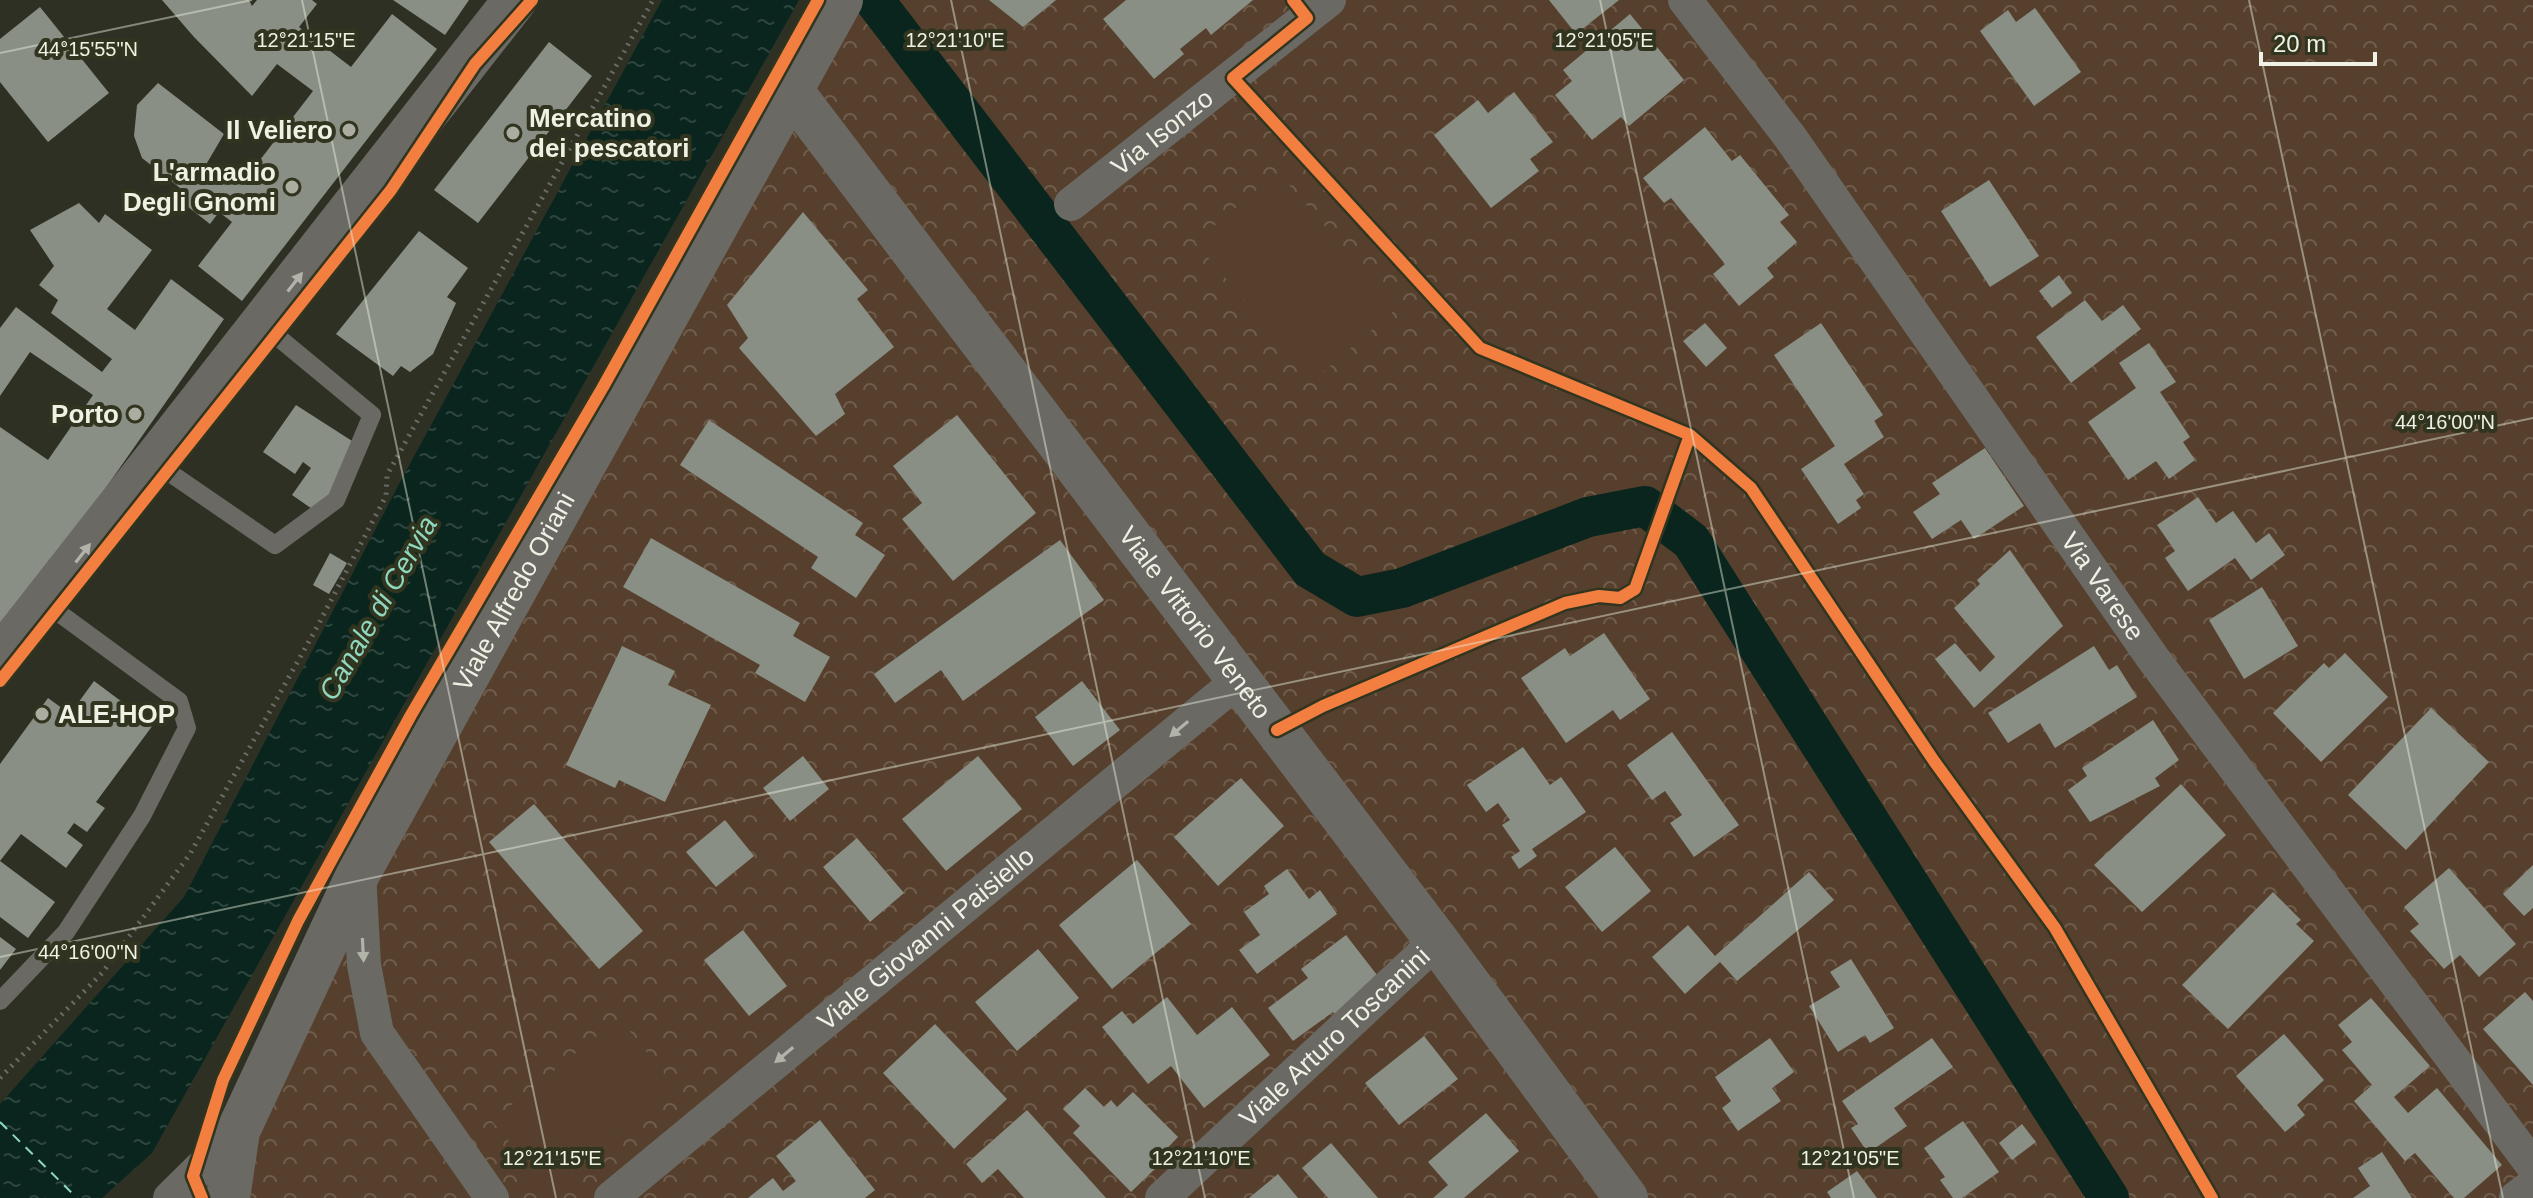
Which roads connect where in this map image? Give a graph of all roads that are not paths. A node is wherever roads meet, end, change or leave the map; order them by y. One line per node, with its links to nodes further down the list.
1 (515, 0): 7 (street, one-way to 1)
2 (1685, 0): 16 (street, Via Varese)
3 (1310, 6): 6 (street, Via Isonzo)
4 (836, 9): 5 (street, Viale Alfredo Oriani)
5 (790, 89): 11 (street, Viale Vittorio Veneto); 12 (street, Viale Alfredo Oriani)
6 (1071, 204)
7 (262, 324): 8 (street); 8 (lane)
8 (154, 462): 9 (street, one-way to 8)
9 (44, 602): 10 (street); 14 (lane)
10 (0, 658)
11 (1239, 680): 13 (street, Viale Vittorio Veneto); 21 (street, Viale Giovanni Paisiello, one-way to 21)
12 (359, 872): 15 (street, Viale Alfredo Oriani); 20 (street, one-way to 20)
13 (1437, 941): 22 (street, Viale Arturo Toscanini); 23 (street, Viale Vittorio Veneto)
14 (0, 1001)
15 (238, 1131): 18 (street); 19 (street, Viale Alfredo Oriani)
16 (2533, 1166)
17 (2533, 1185): 24 (street)
18 (170, 1198)
19 (228, 1198)
20 (492, 1198)
21 (611, 1198)
22 (1162, 1198)
23 (1626, 1198)
24 (2516, 1198)

